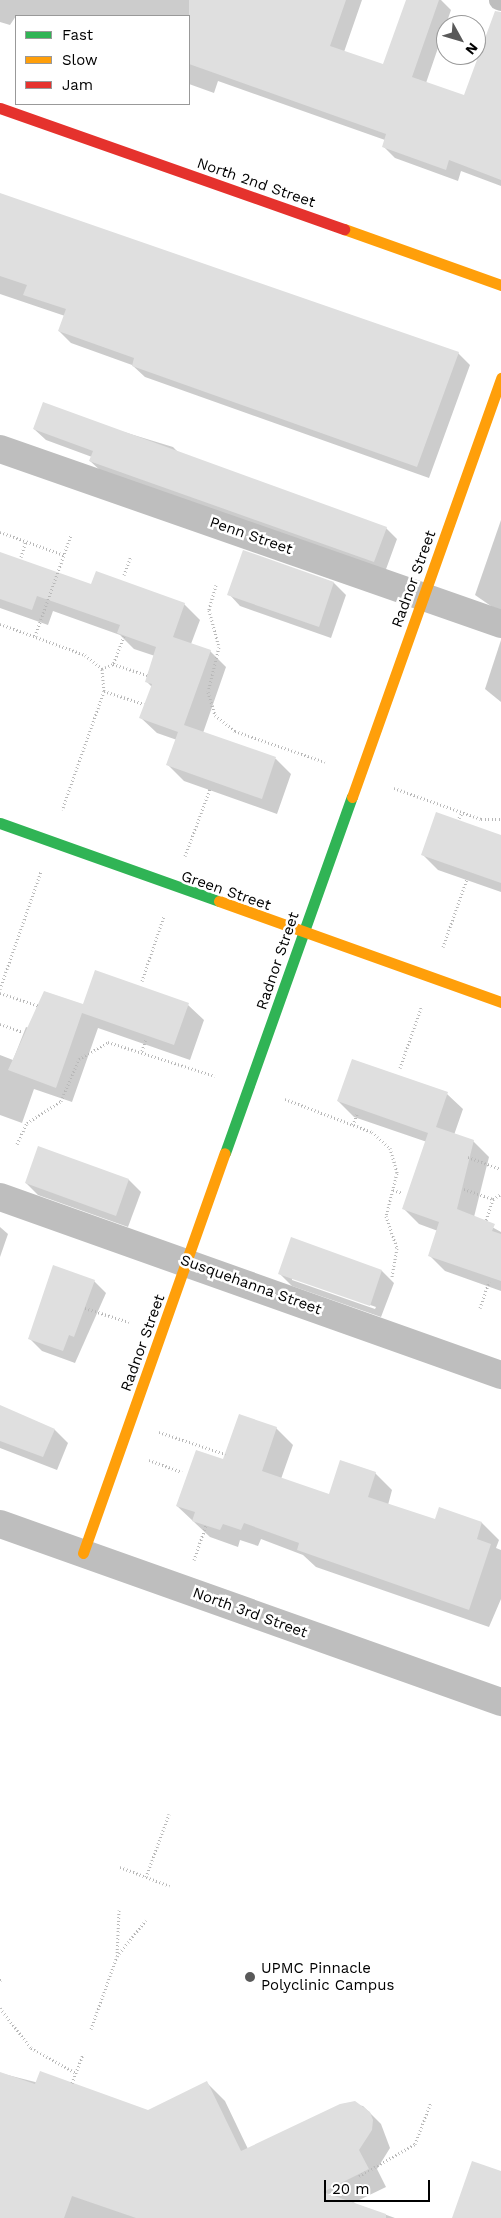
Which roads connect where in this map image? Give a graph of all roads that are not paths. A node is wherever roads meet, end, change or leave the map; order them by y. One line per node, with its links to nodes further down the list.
1 (0, 108): 2 (street, North 2nd Street)
2 (501, 285)
3 (501, 378): 5 (street, Radnor Street)
4 (0, 449): 5 (street, Penn Street)
5 (424, 596): 6 (street, Penn Street); 8 (street, Radnor Street)
6 (501, 624)
7 (0, 823): 8 (street, Green Street)
8 (303, 934): 9 (street, Green Street); 11 (street, Radnor Street)
9 (501, 1002)
10 (0, 1197): 11 (street, Susquehanna Street)
11 (188, 1263): 12 (street, Susquehanna Street); 14 (street, Radnor Street)
12 (501, 1375)
13 (0, 1524): 14 (street, North 3rd Street)
14 (83, 1554): 15 (street, North 3rd Street)
15 (501, 1702)

